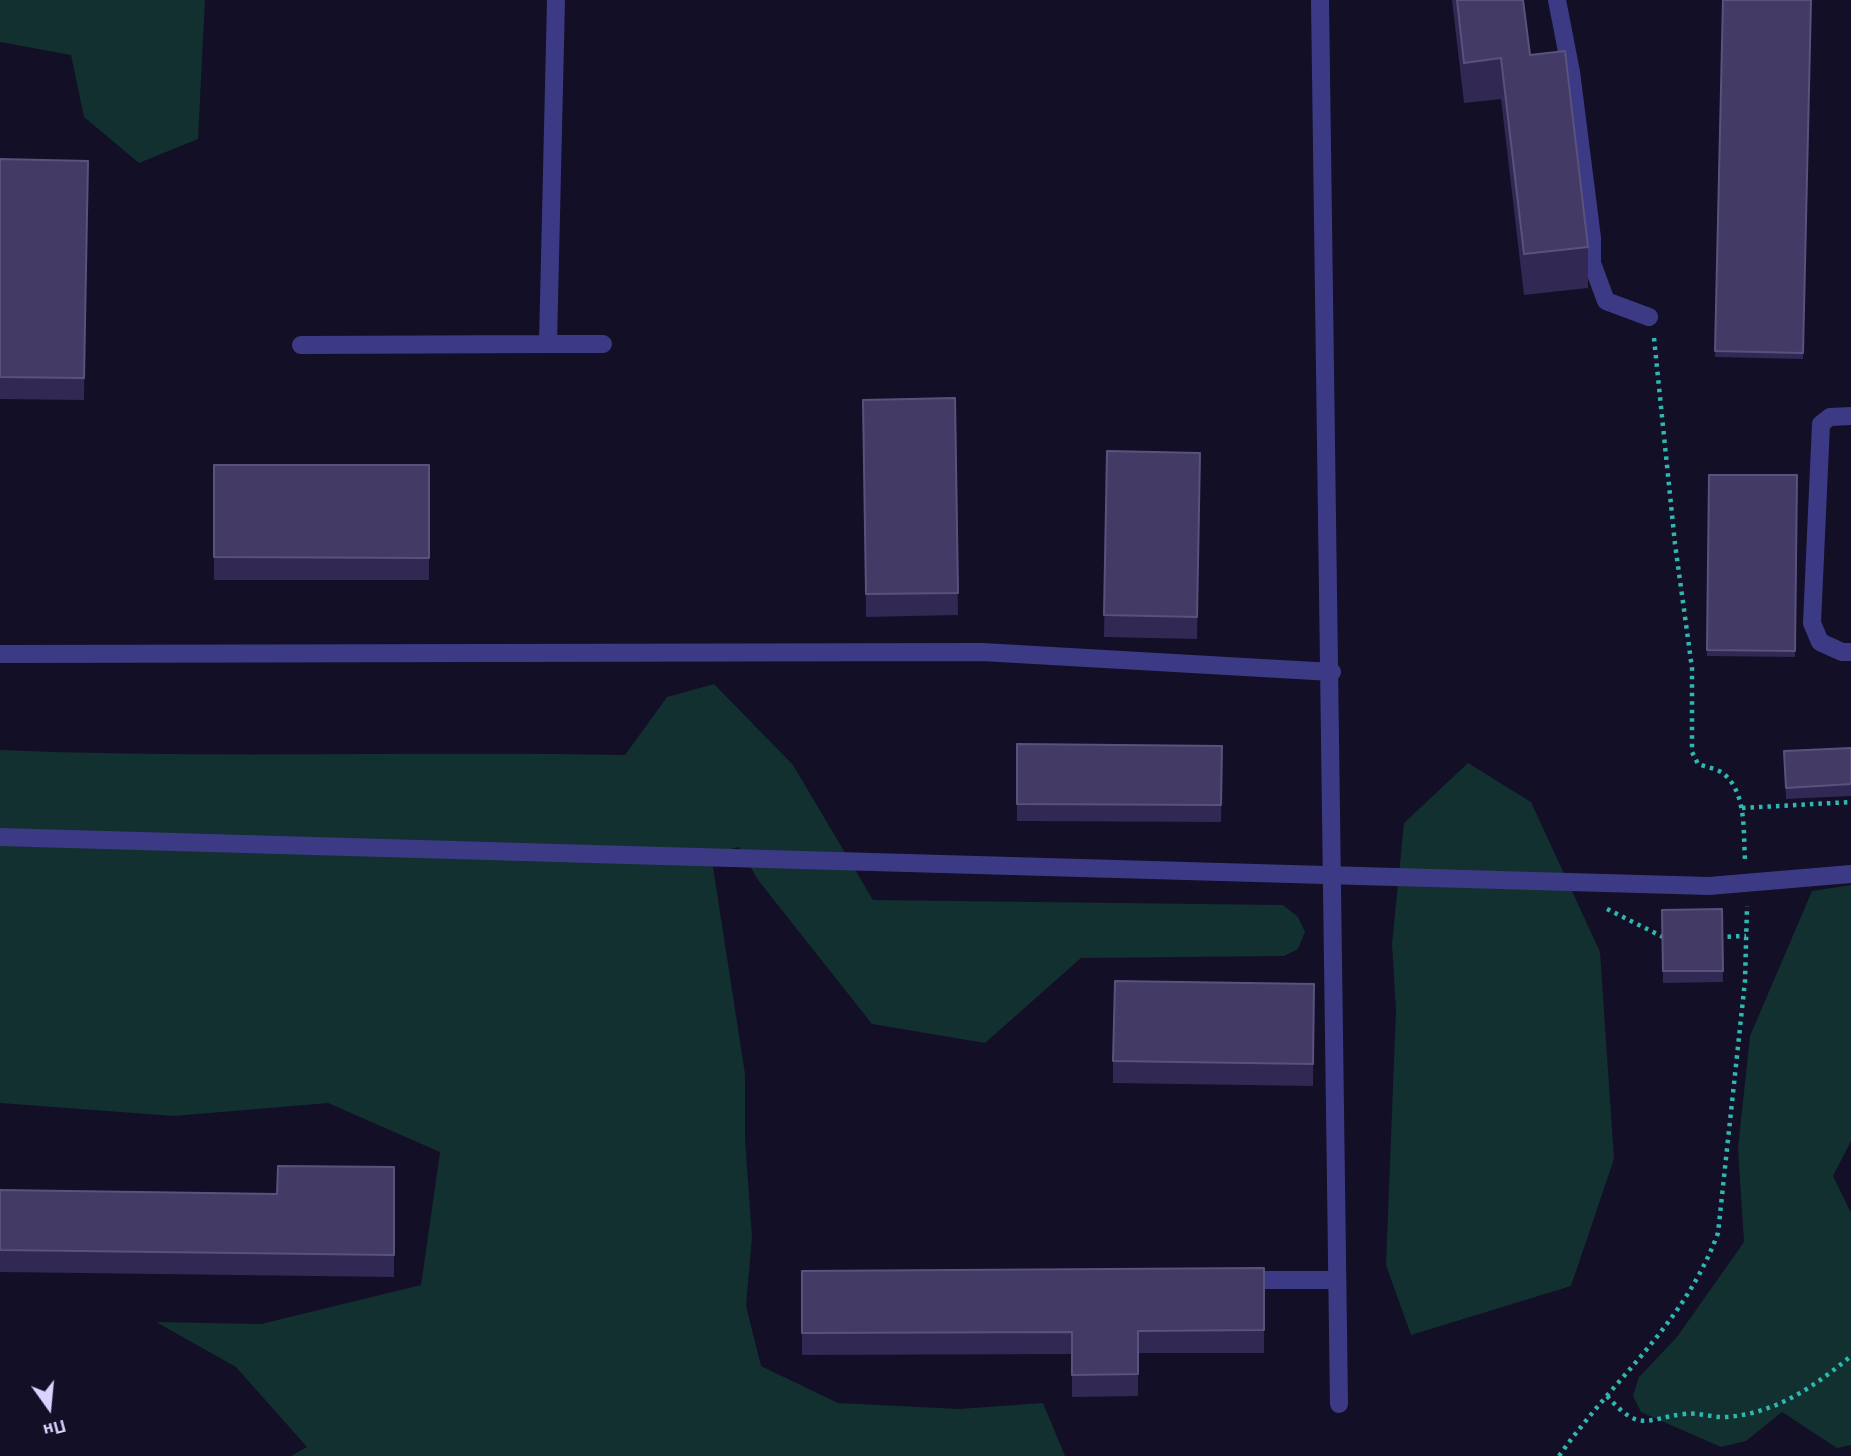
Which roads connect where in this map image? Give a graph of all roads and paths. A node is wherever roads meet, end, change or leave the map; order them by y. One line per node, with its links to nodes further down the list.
1 (556, 0): 5 (lane)
2 (1320, 0): 11 (lane)
3 (1557, 0): 4 (lane)
4 (1649, 317): 13 (path)
5 (548, 344): 6 (lane); 7 (lane)
6 (603, 344)
7 (302, 345)
8 (1851, 416): 9 (lane)
9 (1851, 652)
10 (0, 654): 11 (lane)
11 (1332, 672): 15 (lane)
12 (1851, 802): 13 (path)
13 (1742, 808): 17 (path)
14 (0, 837): 15 (lane)
15 (1334, 873): 17 (lane); 22 (lane)
16 (1851, 873): 17 (lane)
17 (1747, 883)
18 (1602, 906): 20 (path)
19 (1710, 937): 24 (path)
20 (1674, 938)
21 (1227, 1280): 22 (lane)
22 (1336, 1280): 25 (lane)
23 (1851, 1356): 24 (path)
24 (1607, 1396): 26 (path)
25 (1339, 1404)
26 (1559, 1456)

